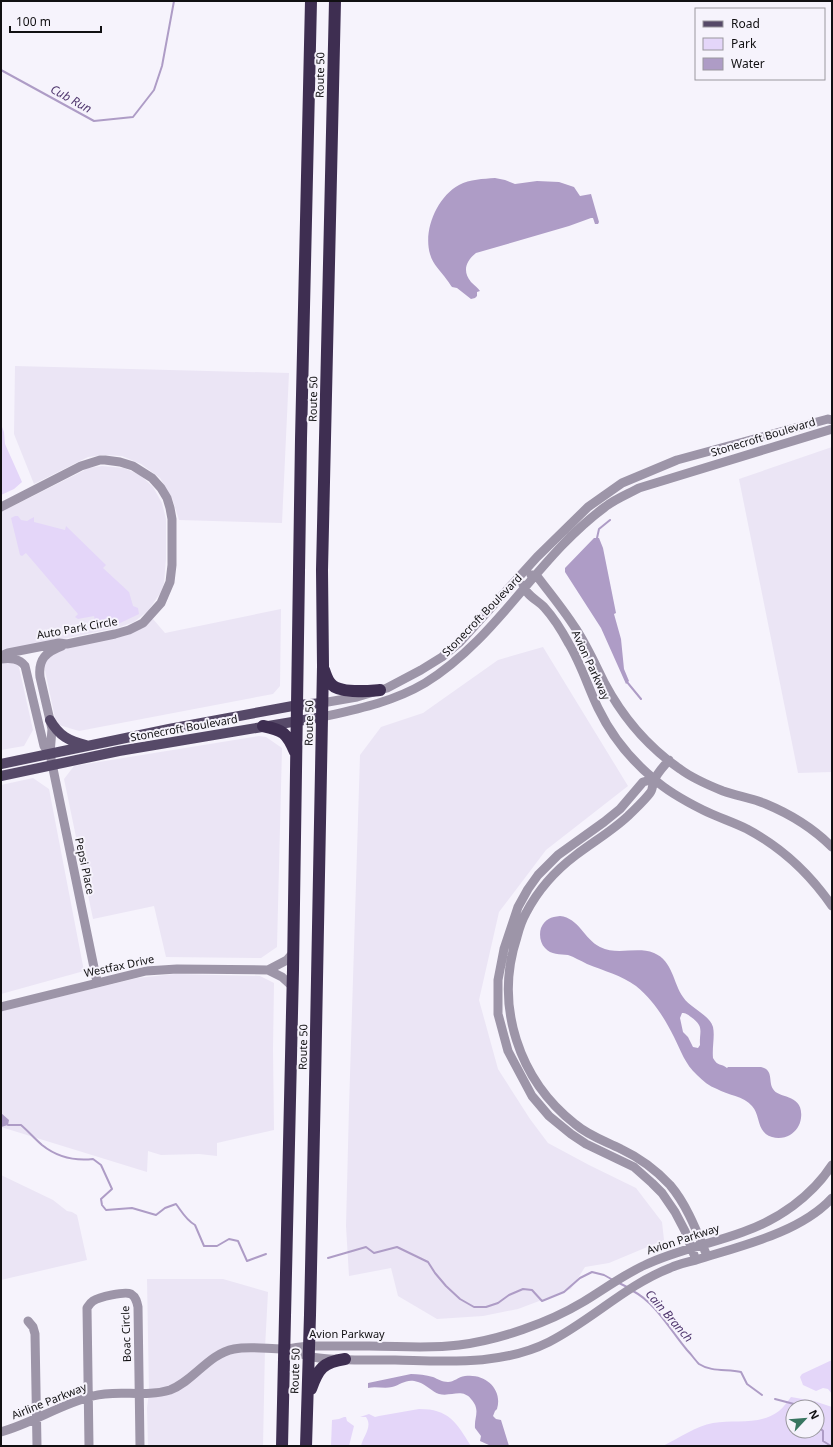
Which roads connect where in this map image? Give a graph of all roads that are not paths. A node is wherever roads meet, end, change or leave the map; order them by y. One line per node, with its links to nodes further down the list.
1 (311, 1): 14 (highway, Route 50)
2 (335, 1): 11 (highway, Route 50)
3 (832, 420): 6 (street, Stonecroft Boulevard)
4 (832, 428): 7 (street, Stonecroft Boulevard)
5 (1, 507): 9 (street, Auto Park Circle)
6 (520, 575): 7 (street); 8 (street); 12 (street, Stonecroft Boulevard)
7 (536, 576): 8 (street, Stonecroft Boulevard); 22 (street, Avion Parkway)
8 (524, 590): 15 (street, Stonecroft Boulevard); 26 (street, Avion Parkway)
9 (67, 644): 10 (street, Auto Park Circle); 16 (street)
10 (4, 658): 20 (street)
11 (323, 666): 12 (highway); 13 (highway, Route 50)
12 (380, 690): 13 (street, Stonecroft Boulevard)
13 (322, 703): 14 (main road, Stonecroft Boulevard); 15 (highway, Route 50)
14 (298, 705): 17 (highway, Route 50); 19 (main road, Stonecroft Boulevard)
15 (322, 717): 17 (main road, Stonecroft Boulevard); 42 (highway, Route 50)
16 (50, 720): 19 (main road); 20 (street)
17 (298, 720): 18 (main road, Stonecroft Boulevard); 21 (highway, Route 50)
18 (263, 726): 21 (highway); 24 (main road, Stonecroft Boulevard)
19 (90, 746): 20 (main road, Stonecroft Boulevard)
20 (50, 754): 23 (main road, Stonecroft Boulevard); 24 (street, Pepsi Place)
21 (297, 755): 29 (highway, Route 50)
22 (669, 760): 26 (street); 27 (street, Avion Parkway)
23 (1, 764)
24 (52, 765): 25 (main road, Stonecroft Boulevard); 31 (street, Pepsi Place)
25 (1, 776)
26 (654, 780): 28 (street, Avion Parkway); 36 (street); 37 (street)
27 (832, 847)
28 (832, 906)
29 (293, 953): 30 (street, Westfax Drive); 32 (highway, Route 50)
30 (268, 970): 31 (street, Westfax Drive); 32 (street)
31 (97, 982): 33 (street, Westfax Drive)
32 (293, 988): 41 (highway, Route 50)
33 (1, 1007)
34 (832, 1165): 36 (street, Avion Parkway)
35 (832, 1198): 38 (street, Avion Parkway)
36 (702, 1244): 37 (street, Avion Parkway); 38 (street)
37 (690, 1248): 39 (street); 42 (street, Avion Parkway)
38 (706, 1256): 39 (street, Avion Parkway)
39 (696, 1260): 43 (street, Avion Parkway)
40 (28, 1321): 47 (street)
41 (284, 1349): 42 (street, Avion Parkway); 44 (street, Airline Parkway); 52 (highway, Route 50)
42 (308, 1351): 43 (street, Avion Parkway); 46 (highway, Route 50)
43 (345, 1359): 46 (highway)
44 (140, 1394): 45 (street, Airline Parkway); 45 (street, Boac Circle); 51 (street, Boac Circle)
45 (88, 1398): 47 (street, Airline Parkway); 50 (street, Boac Circle)
46 (307, 1402): 53 (highway, Route 50)
47 (36, 1418): 48 (street, Airline Parkway); 49 (street)
48 (1, 1432)
49 (37, 1446)
50 (89, 1446)
51 (140, 1446)
52 (282, 1446)
53 (306, 1446)

